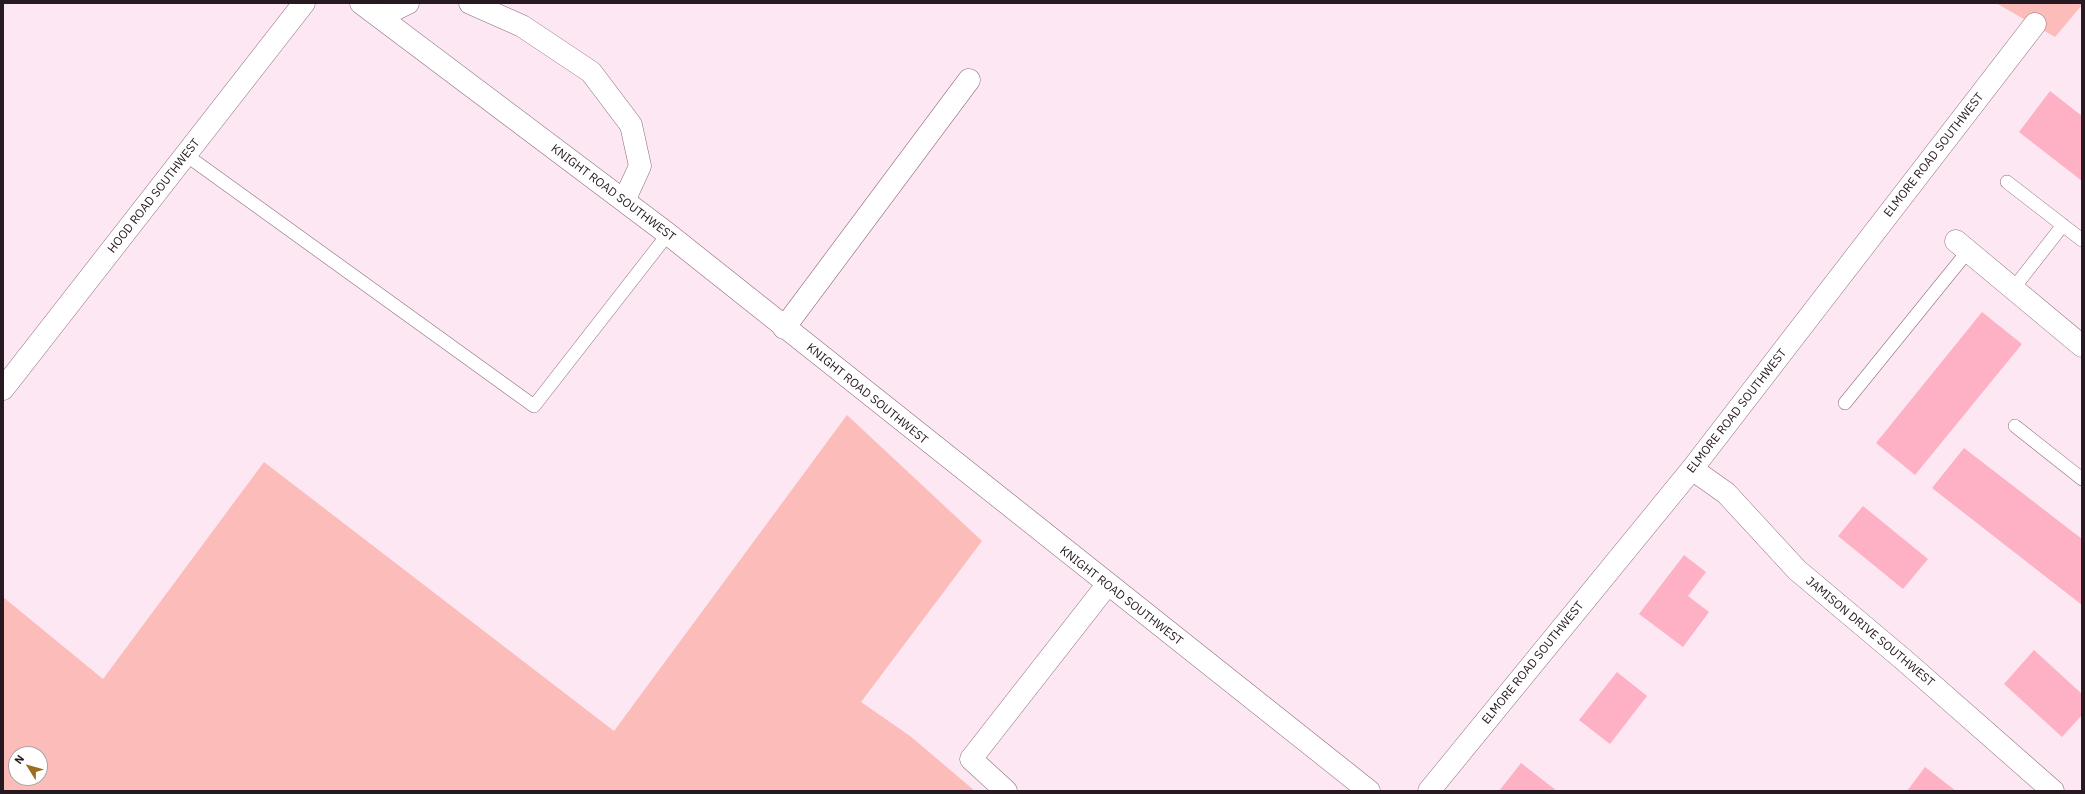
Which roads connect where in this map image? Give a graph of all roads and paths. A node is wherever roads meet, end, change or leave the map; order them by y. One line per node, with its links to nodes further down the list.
1 (304, 3): 8 (street, HOOD ROAD SOUTHWEST)
2 (361, 3): 5 (street, KNIGHT ROAD SOUTHWEST)
3 (408, 3): 5 (street)
4 (470, 3): 10 (street)
5 (380, 17): 10 (street, KNIGHT ROAD SOUTHWEST)
6 (2035, 24): 21 (street, ELMORE ROAD SOUTHWEST)
7 (969, 80): 16 (street)
8 (186, 155): 12 (lane); 18 (street, HOOD ROAD SOUTHWEST)
9 (2007, 182): 11 (lane)
10 (624, 201): 12 (street, KNIGHT ROAD SOUTHWEST)
11 (2063, 226): 13 (lane); 15 (lane)
12 (668, 234): 16 (street, KNIGHT ROAD SOUTHWEST)
13 (2082, 240)
14 (1962, 246): 15 (street); 19 (lane)
15 (2013, 289): 17 (street)
16 (784, 328): 23 (street, KNIGHT ROAD SOUTHWEST)
17 (2082, 346)
18 (3, 389)
19 (1845, 403)
20 (2015, 426): 22 (lane)
21 (1692, 469): 26 (street, ELMORE ROAD SOUTHWEST); 27 (street, JAMISON DRIVE SOUTHWEST)
22 (2082, 479)
23 (1107, 585): 24 (street); 25 (street, KNIGHT ROAD SOUTHWEST)
24 (1006, 791)
25 (1368, 791)
26 (1429, 791)
27 (2053, 791)

